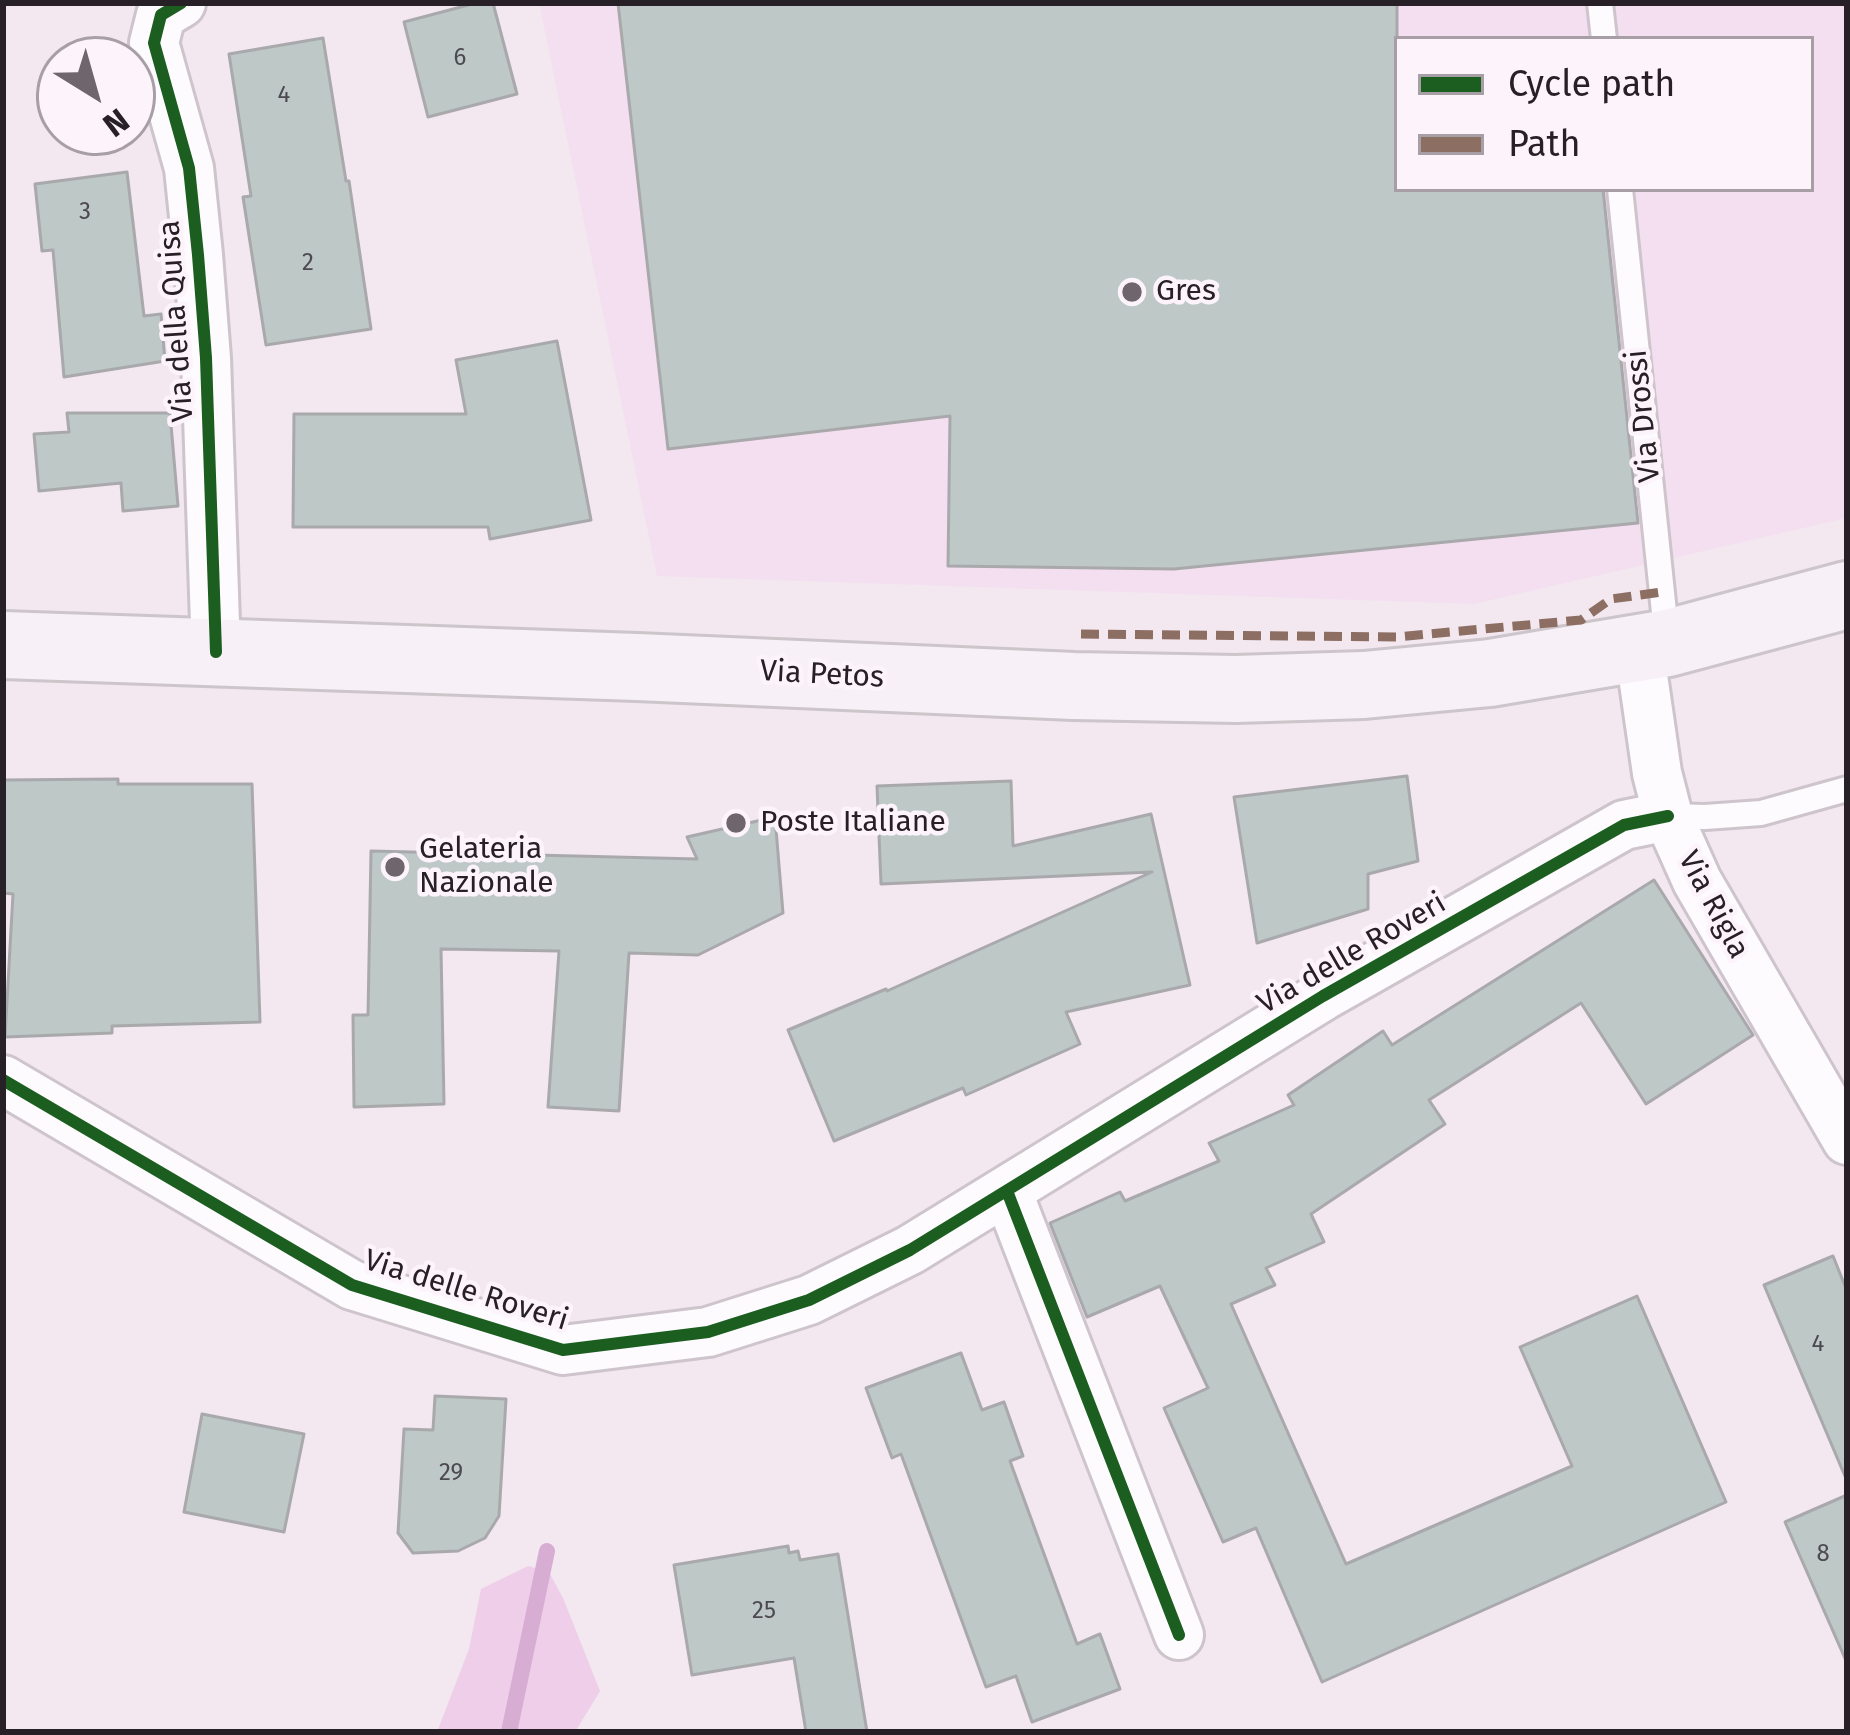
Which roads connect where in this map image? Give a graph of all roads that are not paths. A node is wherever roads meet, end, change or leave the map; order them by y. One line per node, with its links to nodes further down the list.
1 (181, 3): 8 (street, Via della Quisa)
2 (1600, 3): 3 (lane)
3 (1604, 36)
4 (1620, 192): 7 (lane, Via Drossi)
5 (1847, 596): 7 (main road, Via Petos)
6 (3, 645): 8 (main road, Via Petos)
7 (1653, 645): 8 (main road, Via Petos); 10 (street, Via Rigla)
8 (216, 652)
9 (1847, 789): 10 (lane)
10 (1668, 816): 12 (street, Via Rigla); 13 (street, Via delle Roveri)
11 (3, 1080): 13 (street, Via delle Roveri)
12 (1847, 1140)
13 (1007, 1191): 14 (street)
14 (1179, 1635)

